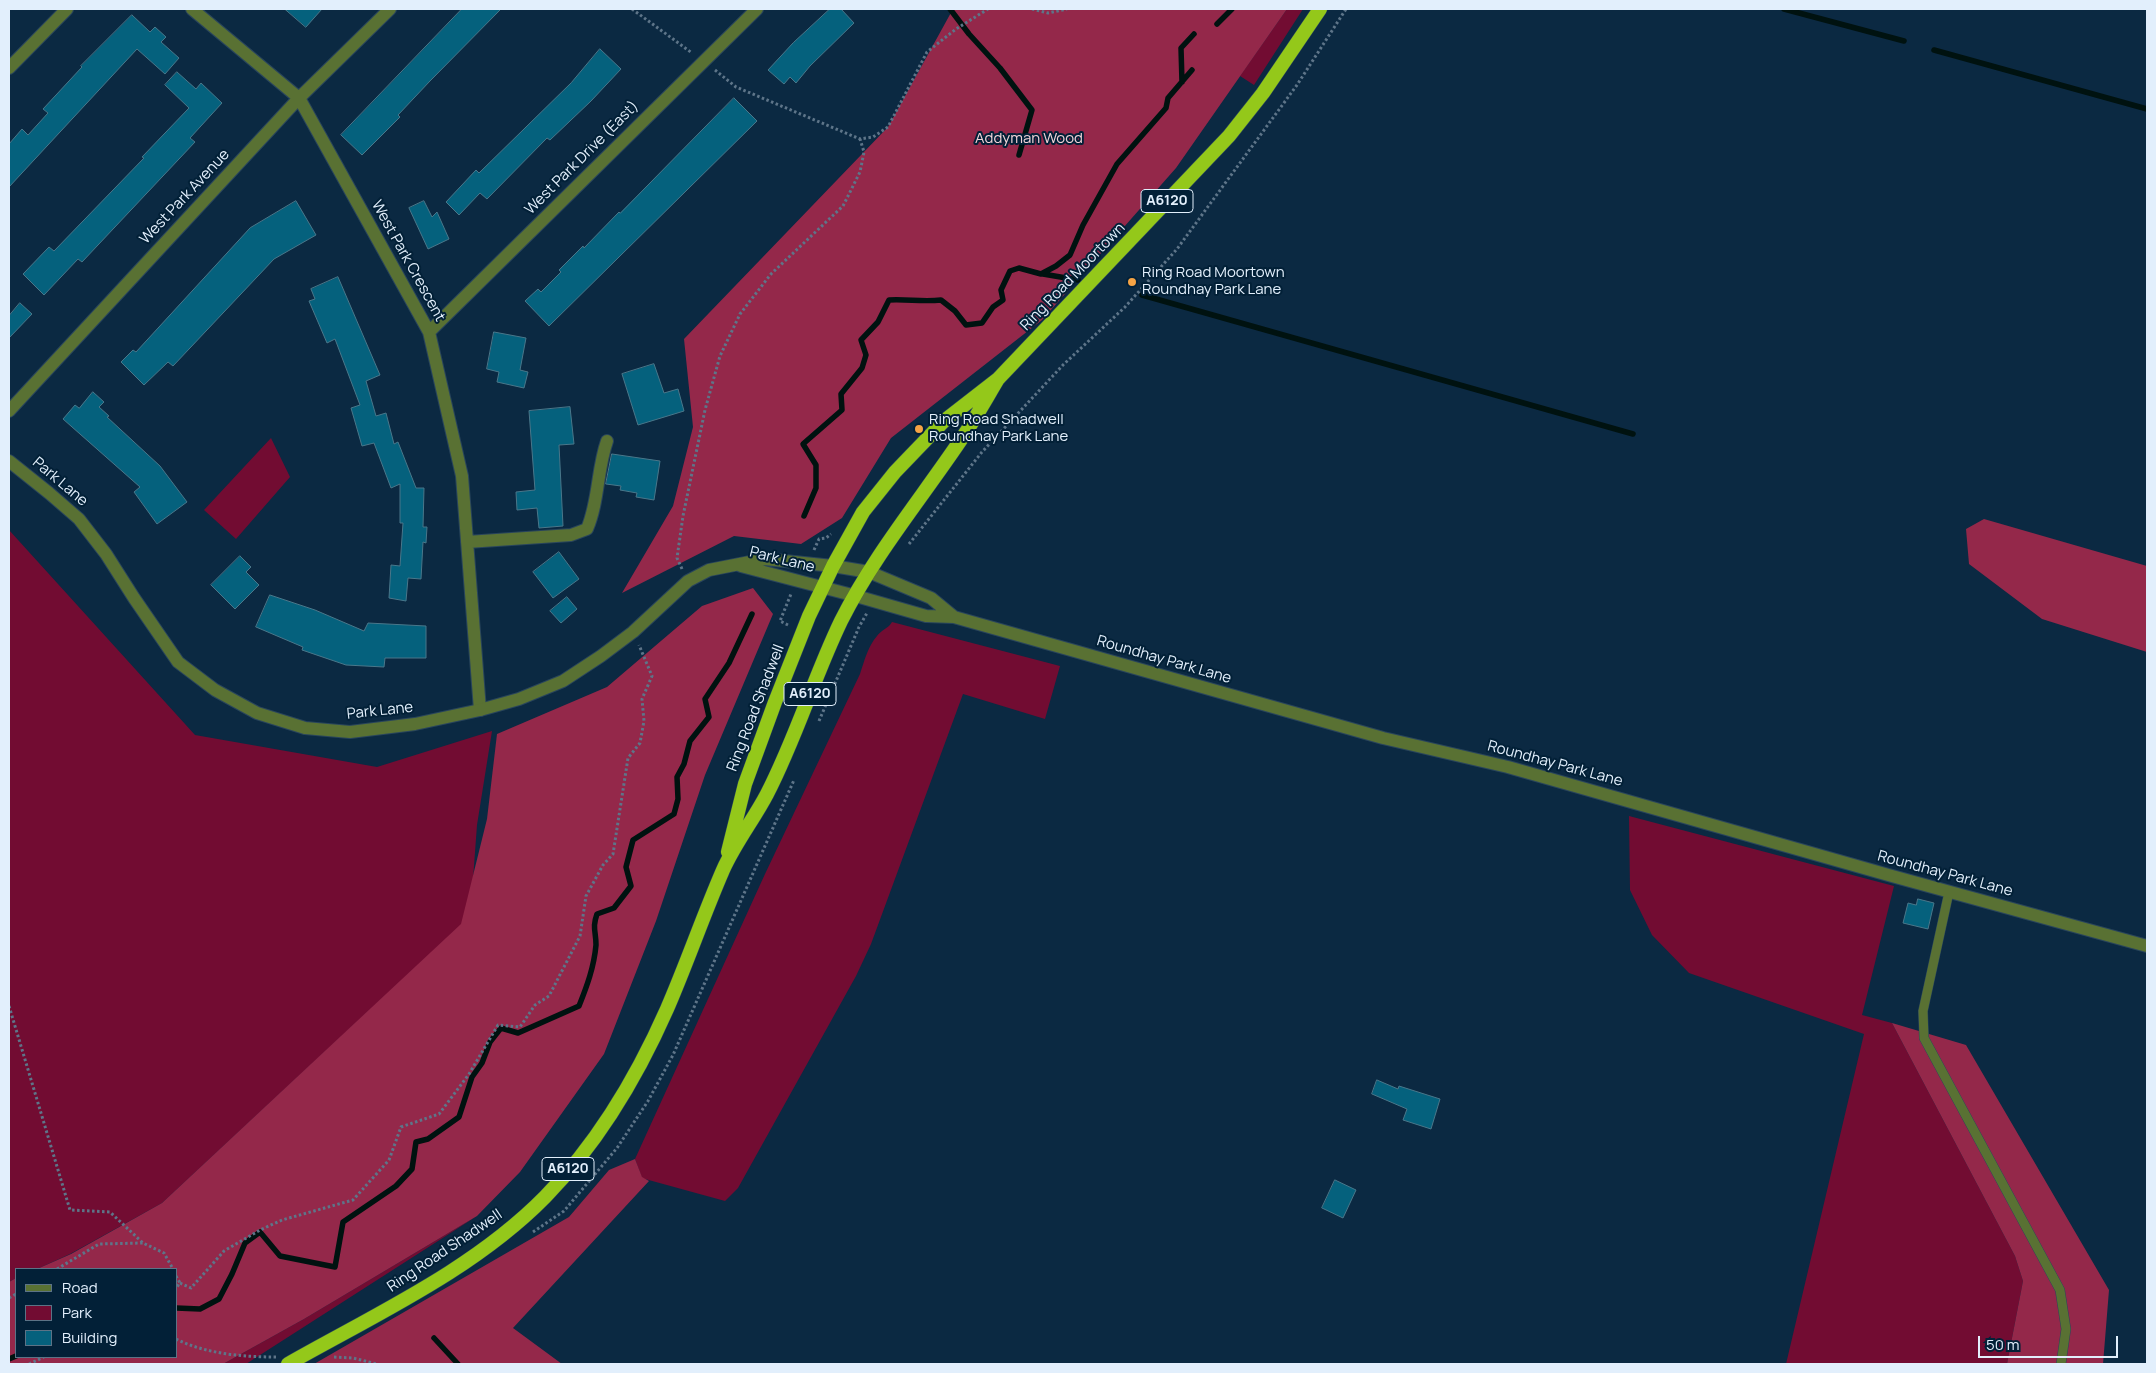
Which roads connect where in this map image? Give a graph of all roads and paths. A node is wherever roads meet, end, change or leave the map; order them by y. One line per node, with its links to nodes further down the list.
1 (67, 9): 12 (street)
2 (192, 9): 13 (street, West Park Crescent)
3 (390, 9): 13 (street, West Park Avenue)
4 (632, 9): 11 (path)
5 (758, 9): 11 (street, West Park Drive (East))
6 (988, 9): 14 (path)
7 (1032, 9): 8 (path)
8 (1068, 9)
9 (1320, 9): 16 (highway, Ring Road Moortown / A6120)
10 (1346, 9): 20 (path)
11 (703, 61): 14 (path); 15 (street, West Park Drive (East))
12 (9, 68)
13 (299, 98): 15 (street, West Park Crescent); 17 (street, West Park Avenue)
14 (860, 140): 25 (path)
15 (429, 332): 21 (street, West Park Crescent)
16 (998, 379): 23 (highway, Ring Road Moortown / A6120); 24 (highway, Ring Road Moortown / A6120)
17 (9, 411)
18 (607, 441): 21 (street)
19 (9, 461): 32 (street, Park Lane)
20 (914, 538)
21 (467, 542): 32 (street, West Park Crescent)
22 (734, 565): 23 (street, Park Lane); 25 (street, Park Lane); 26 (street, Park Lane)
23 (833, 566): 24 (street, Park Lane); 26 (highway, Ring Road Shadwell / A6120)
24 (869, 572): 27 (highway, Ring Road Moortown / A6120); 29 (street, Roundhay Park Lane)
25 (688, 581): 31 (street, Park Lane)
26 (823, 587): 27 (street, Park Lane); 33 (highway, Ring Road Shadwell / A6120)
27 (856, 596): 29 (street, Roundhay Park Lane); 33 (highway, Ring Road Shadwell / A6120)
28 (868, 610): 30 (path)
29 (954, 617): 34 (street, Roundhay Park Lane)
30 (859, 626)
31 (633, 632): 32 (street, Park Lane); 41 (path)
32 (480, 710)
33 (725, 866): 44 (highway, Ring Road Shadwell / A6120)
34 (1949, 892): 35 (street, Roundhay Park Lane); 50 (lane)
35 (2147, 946)
36 (9, 1006): 37 (path)
37 (143, 1243): 38 (path); 39 (path)
38 (59, 1268)
39 (172, 1268)
40 (178, 1280): 41 (path)
41 (180, 1283): 42 (path)
42 (178, 1286)
43 (178, 1340): 44 (path)
44 (303, 1356): 48 (highway, Ring Road Shadwell / A6120)
45 (330, 1357): 49 (path)
46 (42, 1358): 47 (path)
47 (29, 1364)
48 (288, 1364)
49 (377, 1364)
50 (2061, 1364)

